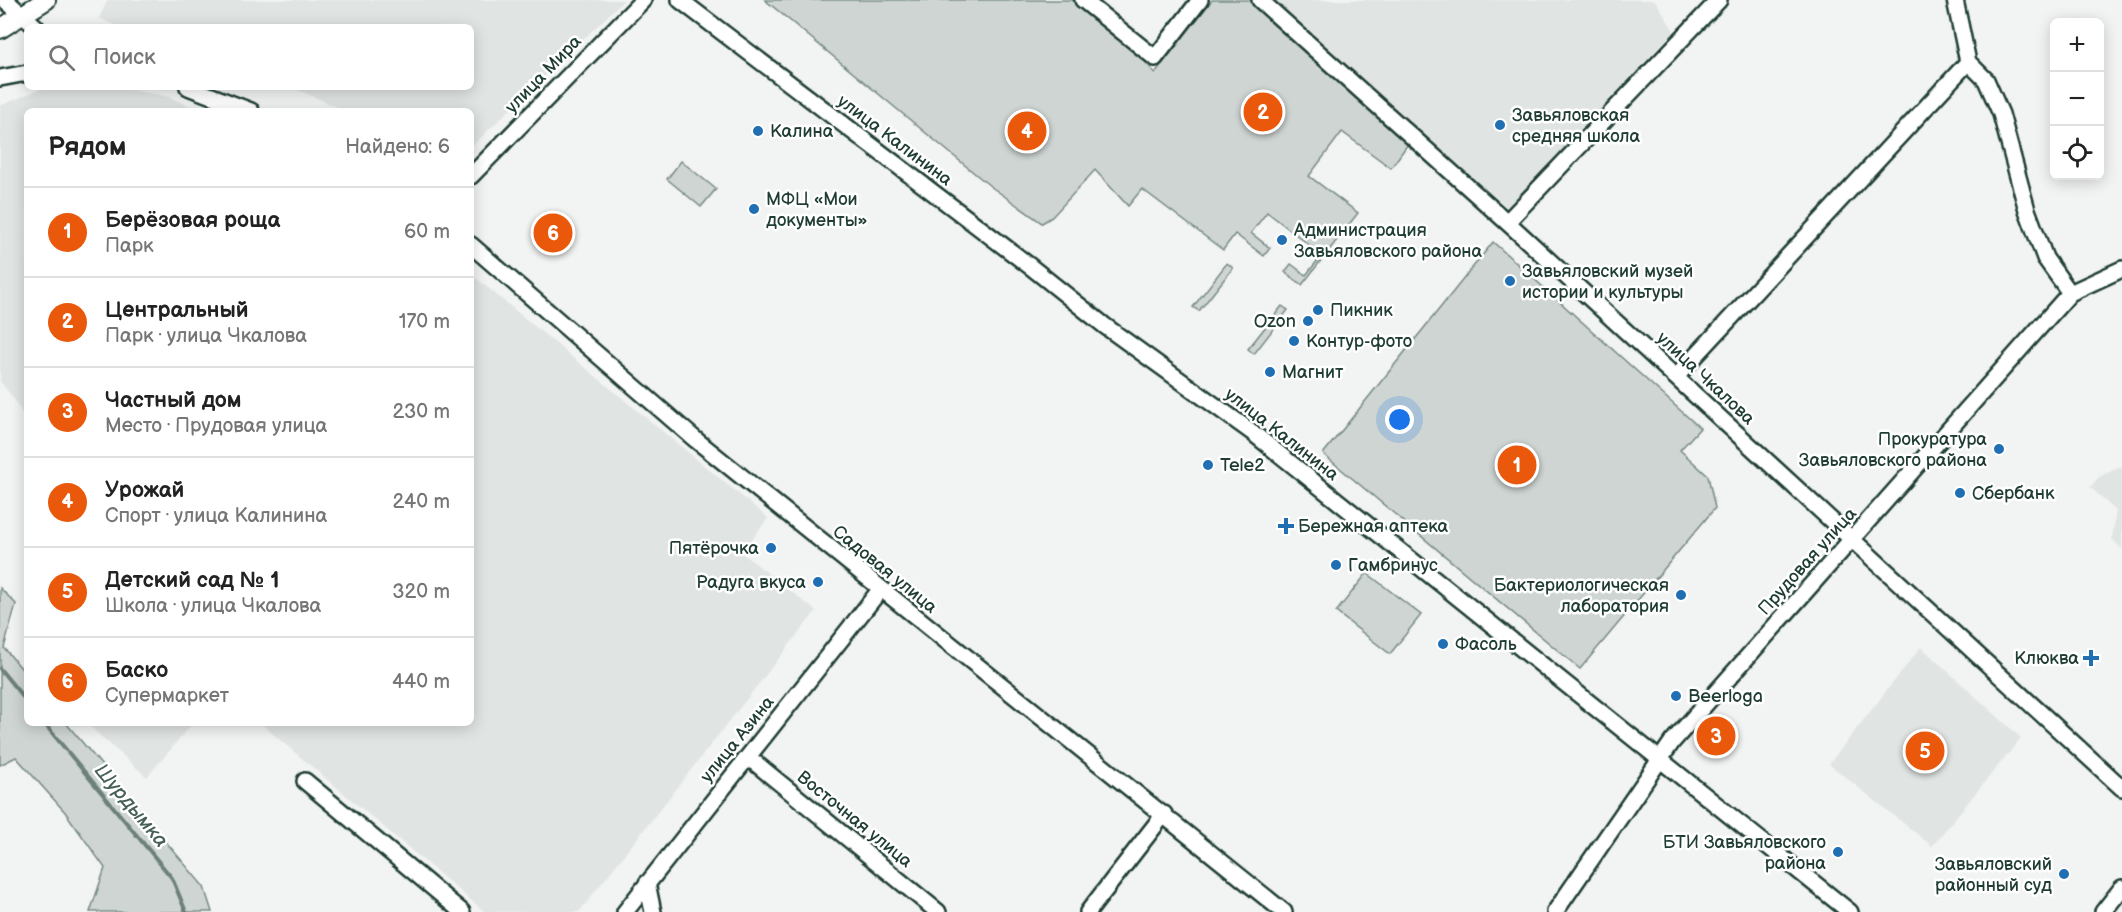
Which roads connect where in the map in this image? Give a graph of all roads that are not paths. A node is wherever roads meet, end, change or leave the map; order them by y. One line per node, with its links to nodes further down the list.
1 (5, 0): 10 (street)
2 (46, 0): 10 (main road)
3 (643, 0): 17 (street, улица Мира)
4 (680, 0): 26 (street, улица Калинина)
5 (1083, 0): 6 (street)
6 (1200, 0)
7 (1260, 0): 18 (street, улица Чкалова)
8 (1719, 0): 18 (street)
9 (1955, 0): 12 (street)
10 (29, 22): 11 (main road)
11 (0, 29)
12 (1968, 62): 21 (street); 22 (street)
13 (24, 74): 14 (street)
14 (0, 78)
15 (196, 90): 16 (street)
16 (243, 108)
17 (474, 173)
18 (1507, 222): 22 (street, улица Чкалова)
19 (474, 248): 24 (street, Садовая улица)
20 (2122, 269): 21 (street, Прудовая улица)
21 (2070, 293): 23 (street, Прудовая улица)
22 (1676, 377): 23 (street, улица Чкалова)
23 (1852, 539): 26 (street, Прудовая улица); 28 (street, улица Чкалова)
24 (880, 590): 25 (street, улица Азина); 29 (street, Садовая улица)
25 (748, 757): 30 (street, улица Азина); 35 (street, Восточная улица)
26 (1659, 758): 38 (street, Прудовая улица); 39 (street, улица Калинина)
27 (305, 781): 32 (street)
28 (2122, 788)
29 (1164, 814): 36 (street); 37 (street, Садовая улица)
30 (647, 884): 33 (street, улица Азина); 34 (street)
31 (2122, 888): 40 (street)
32 (462, 912)
33 (625, 912)
34 (654, 912)
35 (938, 912)
36 (1088, 912)
37 (1284, 912)
38 (1555, 912)
39 (1850, 912)
40 (2103, 912)

